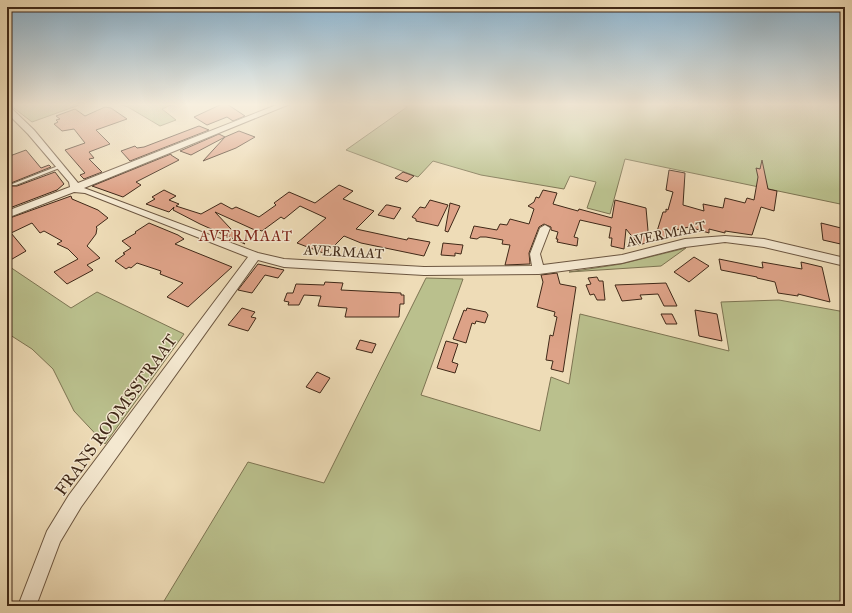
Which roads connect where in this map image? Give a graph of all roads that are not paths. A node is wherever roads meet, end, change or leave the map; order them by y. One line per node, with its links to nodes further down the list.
1 (31, 133): 3 (street)
2 (215, 133): 5 (street)
3 (60, 167): 4 (lane); 5 (street)
4 (14, 184)
5 (75, 189): 6 (street); 8 (street, AVERMAAT)
6 (7, 215)
7 (545, 228): 10 (street)
8 (255, 256): 10 (street, AVERMAAT); 11 (street, FRANS ROOMSSTRAAT)
9 (845, 262): 10 (street, AVERMAAT)
10 (539, 270)
11 (27, 606)

